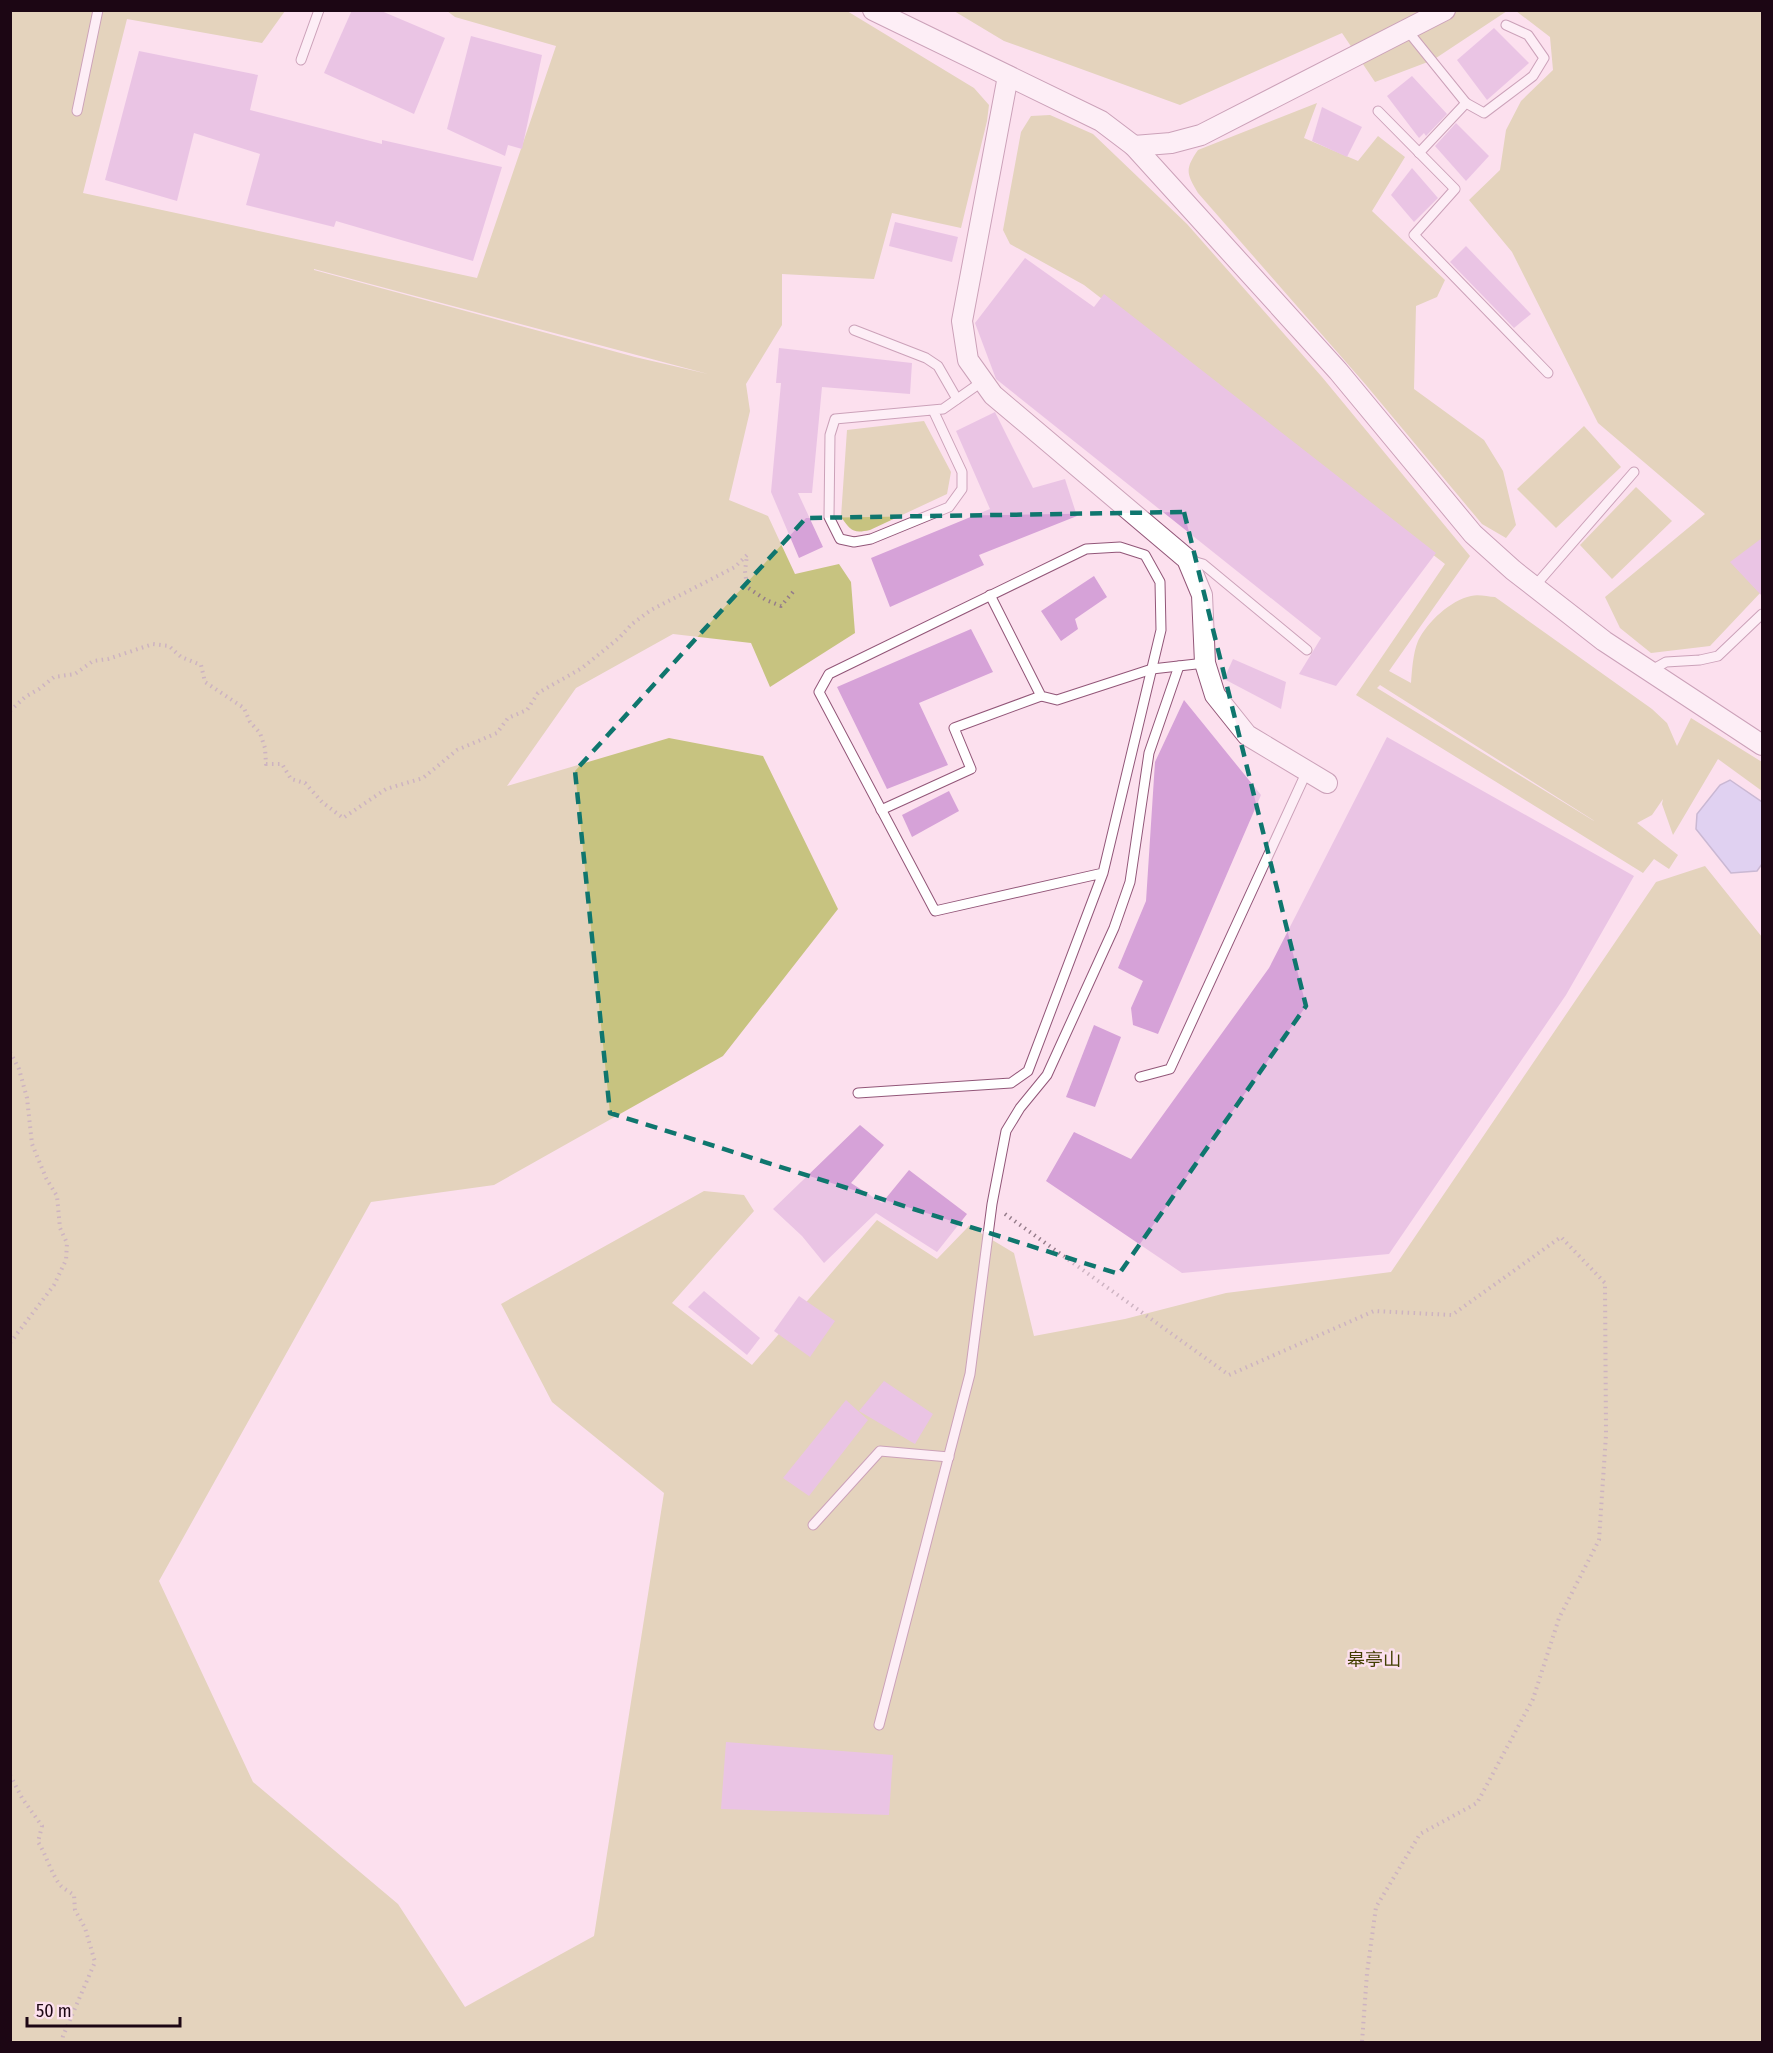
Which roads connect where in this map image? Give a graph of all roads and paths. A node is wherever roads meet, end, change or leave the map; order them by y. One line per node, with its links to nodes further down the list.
1 (98, 10): 10 (lane)
2 (319, 10): 7 (lane)
3 (873, 10): 8 (street)
4 (1445, 10): 6 (street)
5 (1506, 25): 9 (lane)
6 (1407, 30): 9 (lane); 12 (street)
7 (301, 60)
8 (1008, 76): 12 (street); 16 (street)
9 (1466, 103): 13 (lane)
10 (77, 111)
11 (1378, 111): 13 (lane)
12 (1134, 146): 21 (street)
13 (1419, 153): 15 (lane)
14 (854, 330): 17 (lane)
15 (1548, 372)
16 (983, 381): 17 (lane); 20 (street)
17 (957, 399): 18 (lane)
18 (933, 410): 18 (lane)
19 (1634, 472): 21 (lane)
20 (1187, 559): 25 (lane); 26 (street)
21 (1534, 586): 29 (street)
22 (793, 592): 31 (path)
23 (990, 595): 28 (lane); 30 (lane); 35 (lane)
24 (1762, 614): 29 (lane)
25 (1306, 650)
26 (1204, 663): 27 (lane); 33 (street)
27 (1179, 666): 28 (lane); 40 (lane)
28 (1152, 669): 30 (lane); 36 (lane)
29 (1650, 671): 32 (street)
30 (1041, 696): 35 (lane)
31 (10, 711)
32 (1762, 745)
33 (1307, 771): 34 (street); 38 (lane)
34 (1327, 783)
35 (881, 810): 36 (lane)
36 (1103, 873): 39 (lane)
37 (10, 1052): 41 (path)
38 (1140, 1077)
39 (858, 1093)
40 (992, 1204): 42 (lane); 47 (path)
41 (10, 1343)
42 (948, 1457): 43 (lane); 44 (lane)
43 (813, 1525)
44 (879, 1725)
45 (10, 1775): 46 (path)
46 (62, 2043)
47 (1362, 2043)

